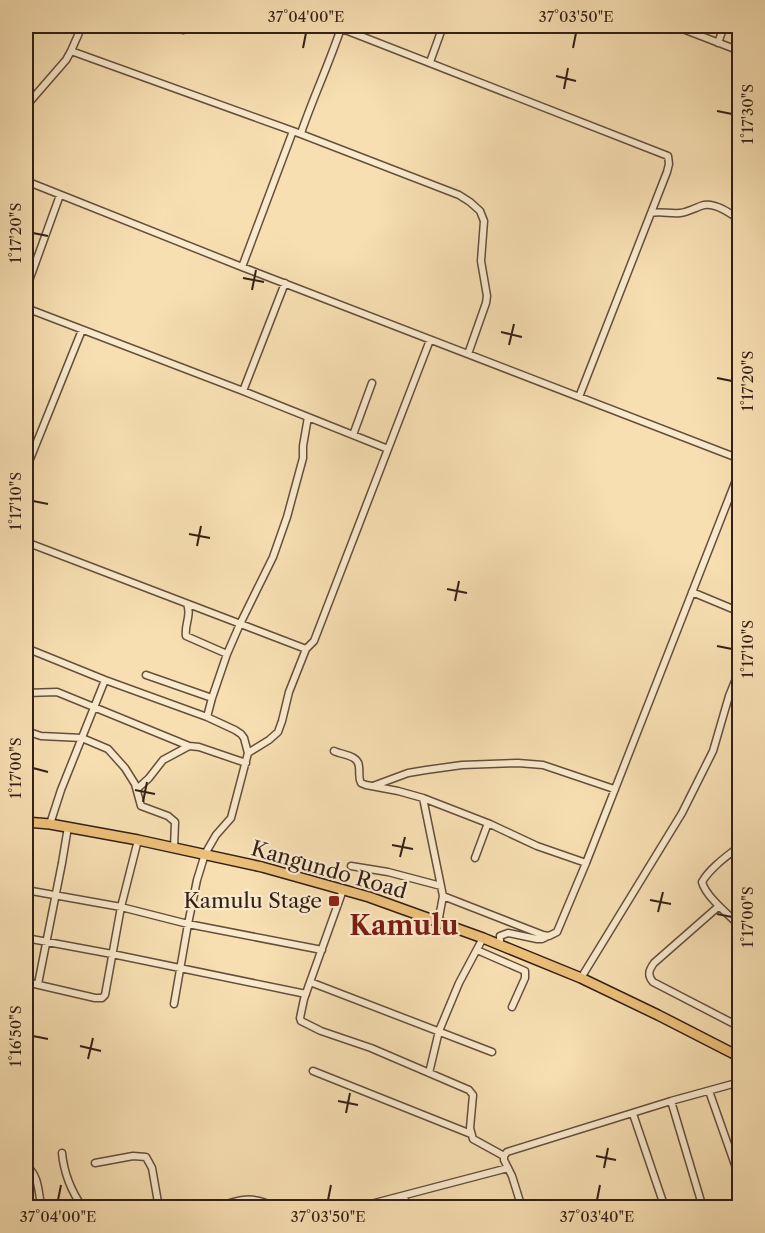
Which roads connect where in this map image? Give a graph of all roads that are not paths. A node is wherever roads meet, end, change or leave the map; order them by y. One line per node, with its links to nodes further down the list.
1 (82, 26): 7 (street)
2 (443, 26): 9 (street)
3 (675, 26): 6 (street)
4 (724, 26): 6 (street)
5 (338, 27): 9 (street); 12 (street)
6 (718, 43): 8 (street)
7 (71, 51): 10 (street); 11 (street)
8 (740, 51)
9 (430, 62): 15 (street)
10 (26, 106)
11 (293, 131): 12 (street); 17 (street)
12 (301, 134): 23 (street)
13 (26, 181): 14 (street)
14 (60, 195): 17 (street); 19 (street)
15 (651, 213): 16 (street); 26 (street)
16 (740, 220)
17 (242, 267): 18 (street)
18 (285, 283): 22 (street); 25 (street)
19 (26, 289)
20 (26, 308): 21 (street)
21 (82, 330): 25 (street); 31 (street)
22 (430, 340): 23 (street); 29 (street)
23 (468, 354): 26 (street)
24 (372, 383): 28 (street)
25 (243, 391): 27 (street)
26 (579, 397): 30 (street)
27 (308, 417): 28 (street); 37 (street)
28 (353, 435): 29 (street)
29 (388, 449): 39 (street)
30 (740, 459)
31 (26, 469)
32 (739, 472): 34 (street)
33 (26, 542): 35 (street)
34 (692, 592): 36 (street); 56 (street)
35 (187, 604): 37 (street); 40 (street)
36 (740, 612)
37 (240, 624): 39 (street); 40 (street)
38 (26, 648): 43 (street)
39 (306, 649): 52 (street)
40 (227, 654): 45 (street)
41 (740, 669): 88 (street)
42 (146, 675): 45 (street)
43 (105, 680): 46 (street); 47 (street)
44 (26, 693): 46 (street)
45 (212, 698): 47 (street)
46 (94, 707): 49 (street); 50 (street)
47 (207, 717): 52 (street)
48 (26, 731): 49 (street)
49 (82, 738): 55 (street); 60 (street)
50 (189, 746): 53 (street); 55 (street)
51 (334, 751): 54 (street)
52 (248, 753): 53 (street)
53 (246, 764): 65 (street)
54 (372, 786): 56 (street); 57 (street)
55 (137, 789): 64 (street)
56 (614, 789): 67 (street)
57 (423, 798): 59 (street); 69 (street)
58 (26, 822): 60 (highway, Kangundo Road)
59 (488, 823): 66 (street); 67 (street)
60 (50, 824): 61 (highway, Kangundo Road)
61 (68, 827): 62 (highway, Kangundo Road); 72 (street)
62 (138, 840): 64 (highway, Kangundo Road); 75 (street)
63 (740, 846): 74 (street)
64 (174, 848): 65 (highway, Kangundo Road)
65 (205, 854): 71 (highway, Kangundo Road); 77 (street)
66 (475, 858)
67 (586, 863): 79 (street)
68 (351, 866): 69 (street)
69 (441, 886): 73 (street)
70 (26, 890): 72 (street)
71 (343, 890): 76 (highway, Kangundo Road); 85 (street)
72 (56, 896): 75 (street); 82 (street)
73 (443, 896): 76 (street); 79 (street)
74 (719, 906): 78 (street); 95 (street)
75 (121, 907): 77 (street); 86 (street)
76 (438, 923): 81 (highway, Kangundo Road)
77 (188, 924): 85 (street); 87 (street)
78 (740, 926)
79 (549, 936): 83 (street)
80 (26, 938): 82 (street)
81 (483, 938): 83 (highway, Kangundo Road); 84 (street)
82 (46, 941): 86 (street); 91 (street)
83 (500, 945): 88 (highway, Kangundo Road)
84 (477, 950): 94 (street); 96 (street)
85 (322, 951): 90 (street)
86 (112, 954): 87 (street); 91 (street)
87 (180, 968): 92 (street); 93 (street)
88 (581, 978): 98 (highway, Kangundo Road)
89 (26, 982): 91 (street)
90 (310, 982): 92 (street); 96 (street)
91 (38, 984)
92 (306, 994): 100 (street)
93 (174, 1004)
94 (512, 1006)
95 (740, 1027)
96 (439, 1031): 97 (street); 100 (street)
97 (492, 1052)
98 (740, 1057)
99 (313, 1071): 105 (street)
100 (429, 1073): 105 (street)
101 (740, 1082): 102 (street)
102 (709, 1091): 103 (street); 111 (street)
103 (671, 1101): 104 (street); 122 (street)
104 (633, 1114): 107 (street); 121 (street)
105 (471, 1134): 107 (street)
106 (62, 1153): 114 (street)
107 (504, 1156): 110 (street)
108 (95, 1162): 115 (street)
109 (26, 1166): 113 (street)
110 (508, 1168): 112 (street); 120 (street)
111 (740, 1179)
112 (404, 1196): 118 (street); 119 (street)
113 (40, 1199)
114 (82, 1208)
115 (159, 1208)
116 (215, 1208): 117 (street)
117 (275, 1208)
118 (366, 1208)
119 (407, 1208)
120 (522, 1208)
121 (665, 1208)
122 (703, 1208)

